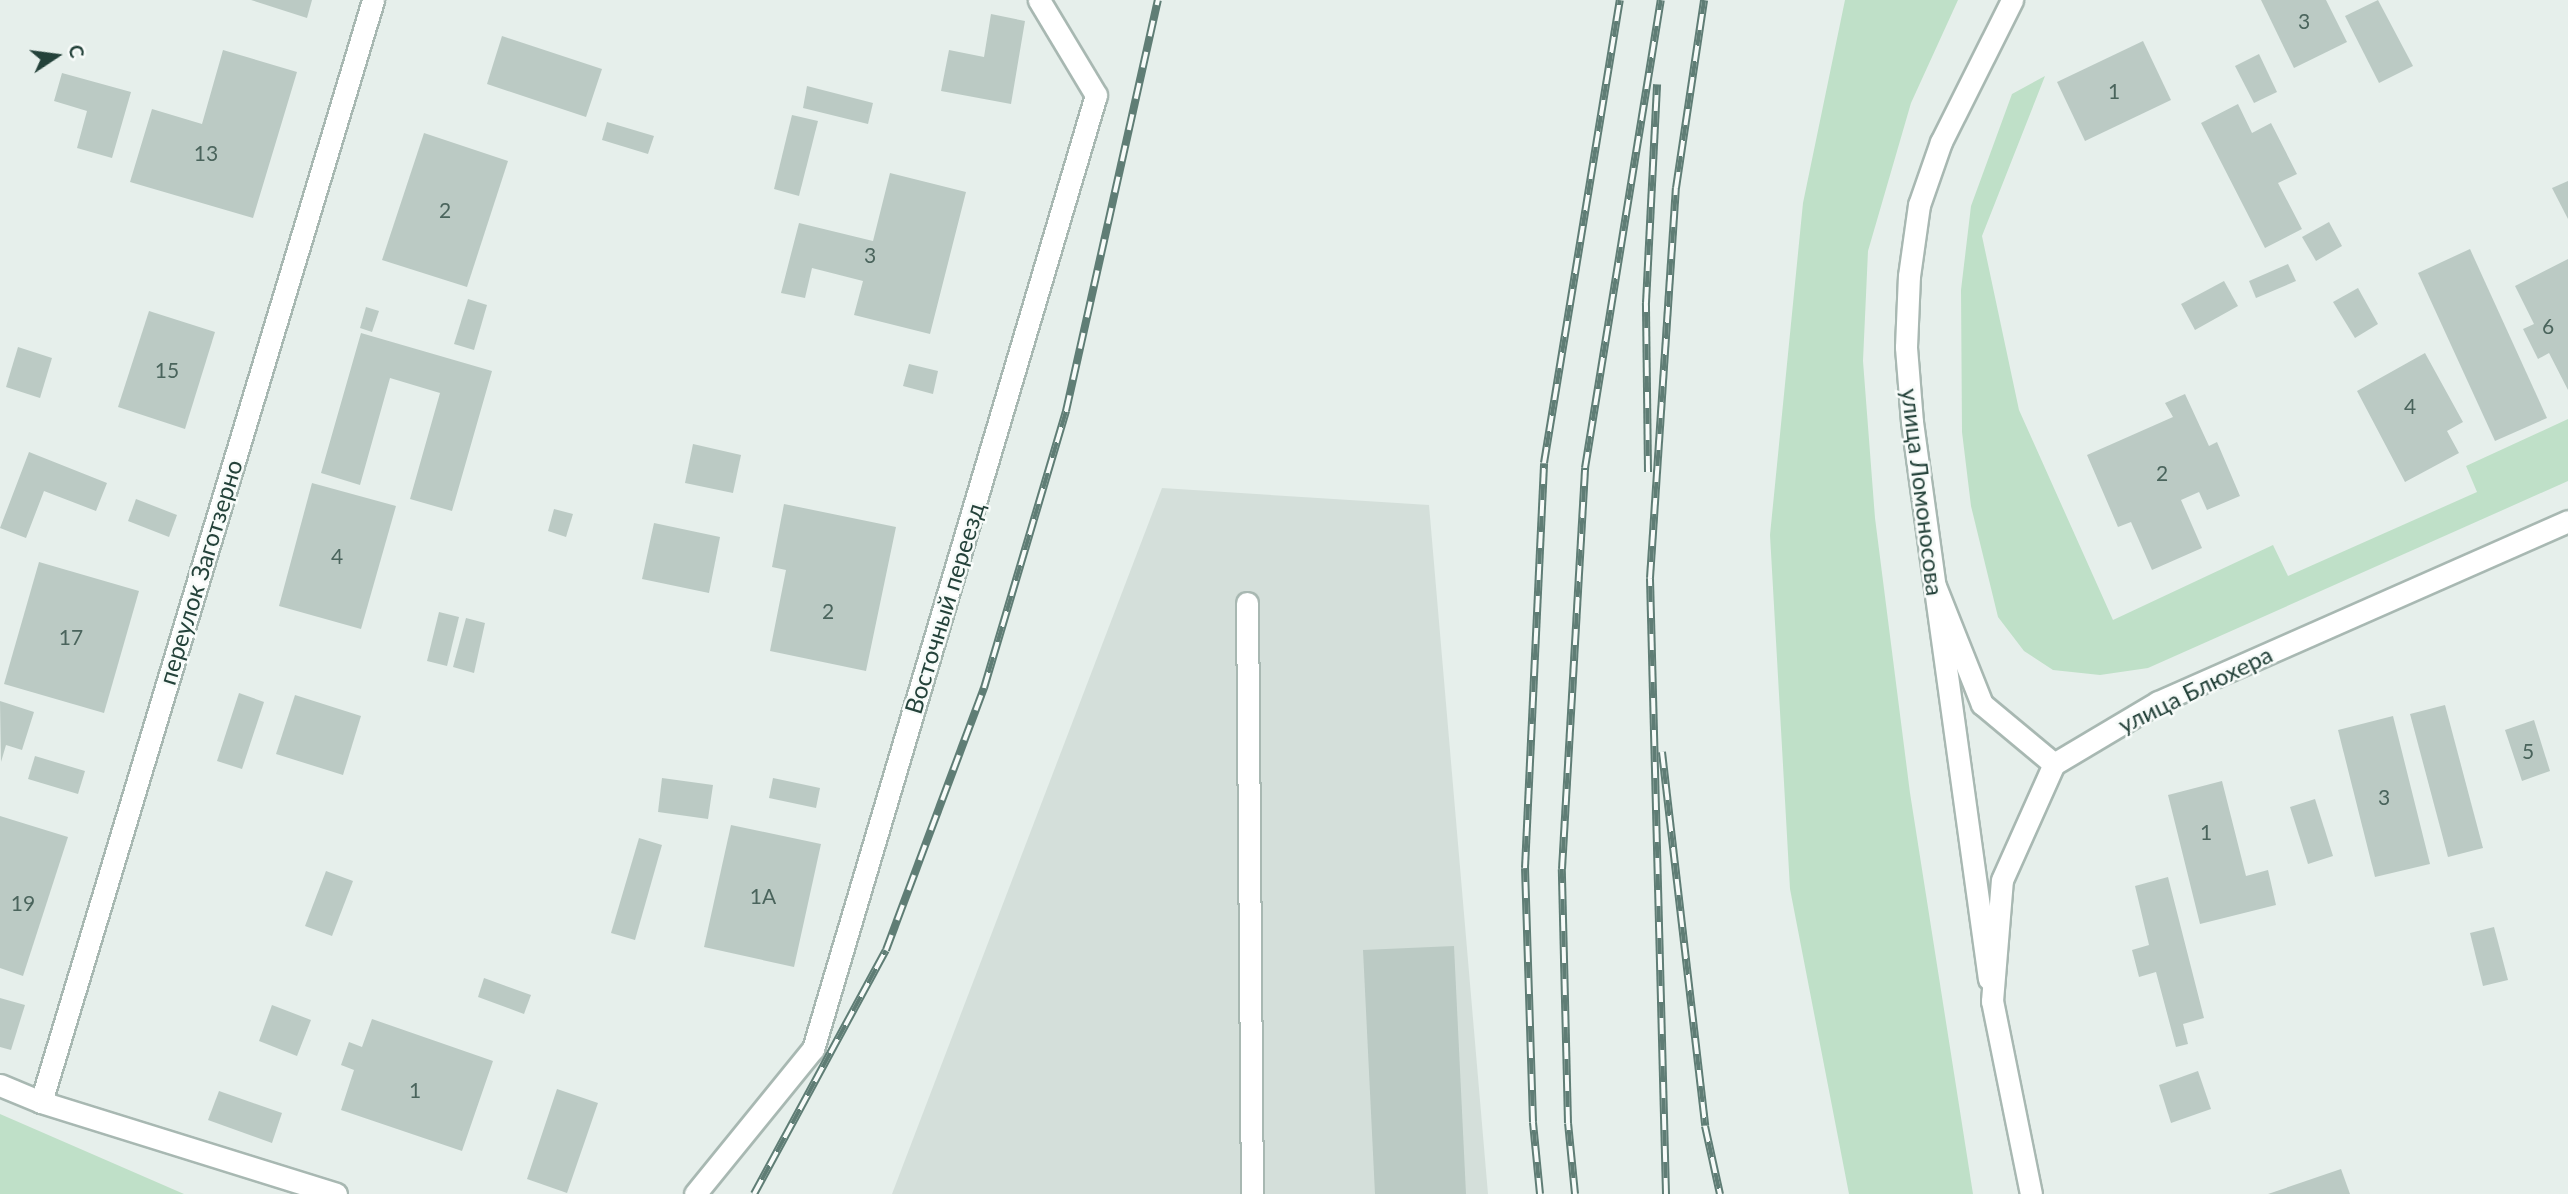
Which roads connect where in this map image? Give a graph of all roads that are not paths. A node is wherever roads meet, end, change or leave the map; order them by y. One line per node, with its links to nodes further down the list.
1 (373, 0): 10 (street, переулок Заготзерно)
2 (1039, 0): 12 (street, Восточный переезд)
3 (2014, 1): 5 (street, улица Ломоносова)
4 (2568, 522): 7 (street, улица Блюхера)
5 (1934, 586): 7 (street); 8 (street, улица Ломоносова)
6 (1247, 604): 13 (street)
7 (2054, 765): 8 (street)
8 (1992, 1001): 14 (street)
9 (0, 1085): 10 (street)
10 (41, 1102): 11 (street)
11 (336, 1194)
12 (695, 1194)
13 (1252, 1194)
14 (2031, 1194)

